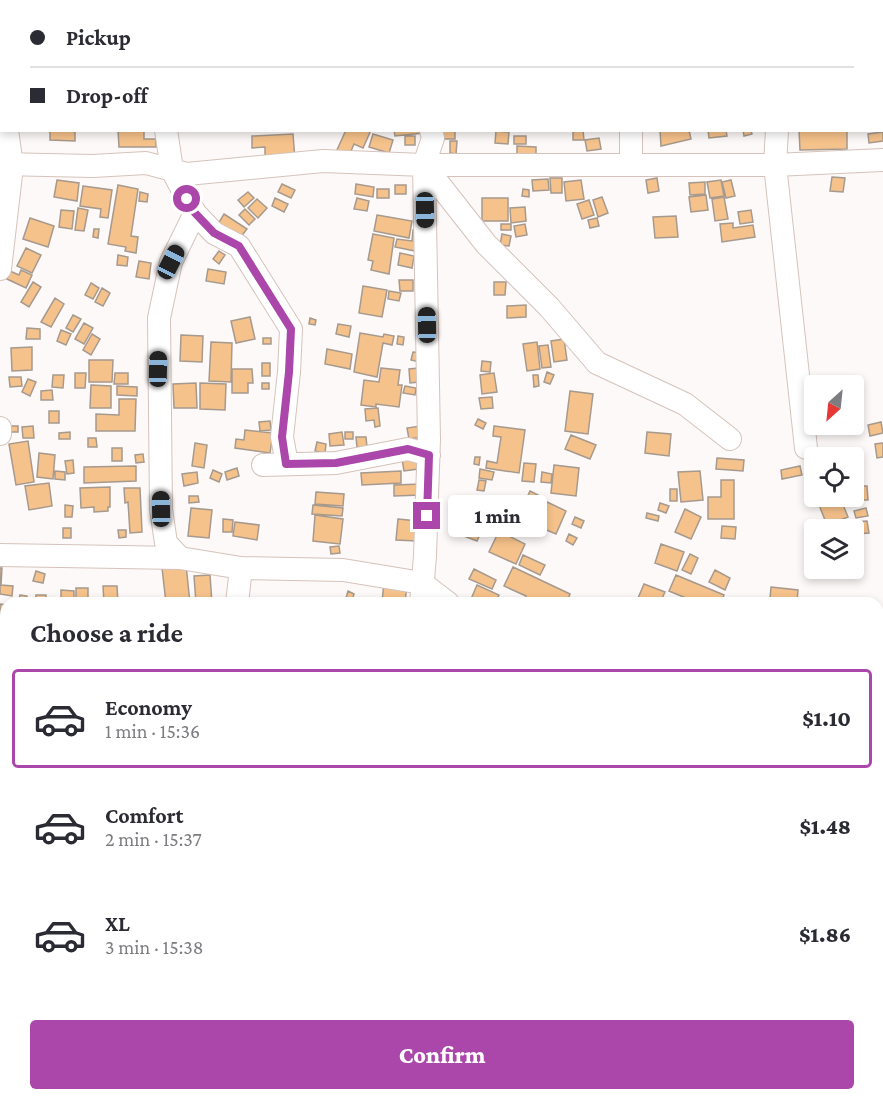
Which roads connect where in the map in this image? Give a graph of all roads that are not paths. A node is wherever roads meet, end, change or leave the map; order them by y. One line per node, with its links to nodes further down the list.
1 (7, 132): 7 (street)
2 (166, 132): 11 (street)
3 (431, 132): 8 (street)
4 (631, 132): 9 (street)
5 (777, 132): 10 (street)
6 (883, 160): 10 (street)
7 (6, 165): 11 (street); 13 (street)
8 (424, 165): 9 (street); 11 (street); 16 (street); 18 (street)
9 (632, 165): 10 (street)
10 (775, 165): 17 (street)
11 (171, 170): 12 (street)
12 (195, 213): 19 (street); 22 (street)
13 (0, 269)
14 (0, 428): 15 (street)
15 (0, 434)
16 (730, 439)
17 (806, 447)
18 (429, 455): 19 (street); 24 (street)
19 (286, 464): 20 (street)
20 (263, 465)
21 (0, 555): 22 (street)
22 (180, 558): 23 (street)
23 (241, 568): 24 (street); 25 (street)
24 (422, 593)
25 (238, 597)

